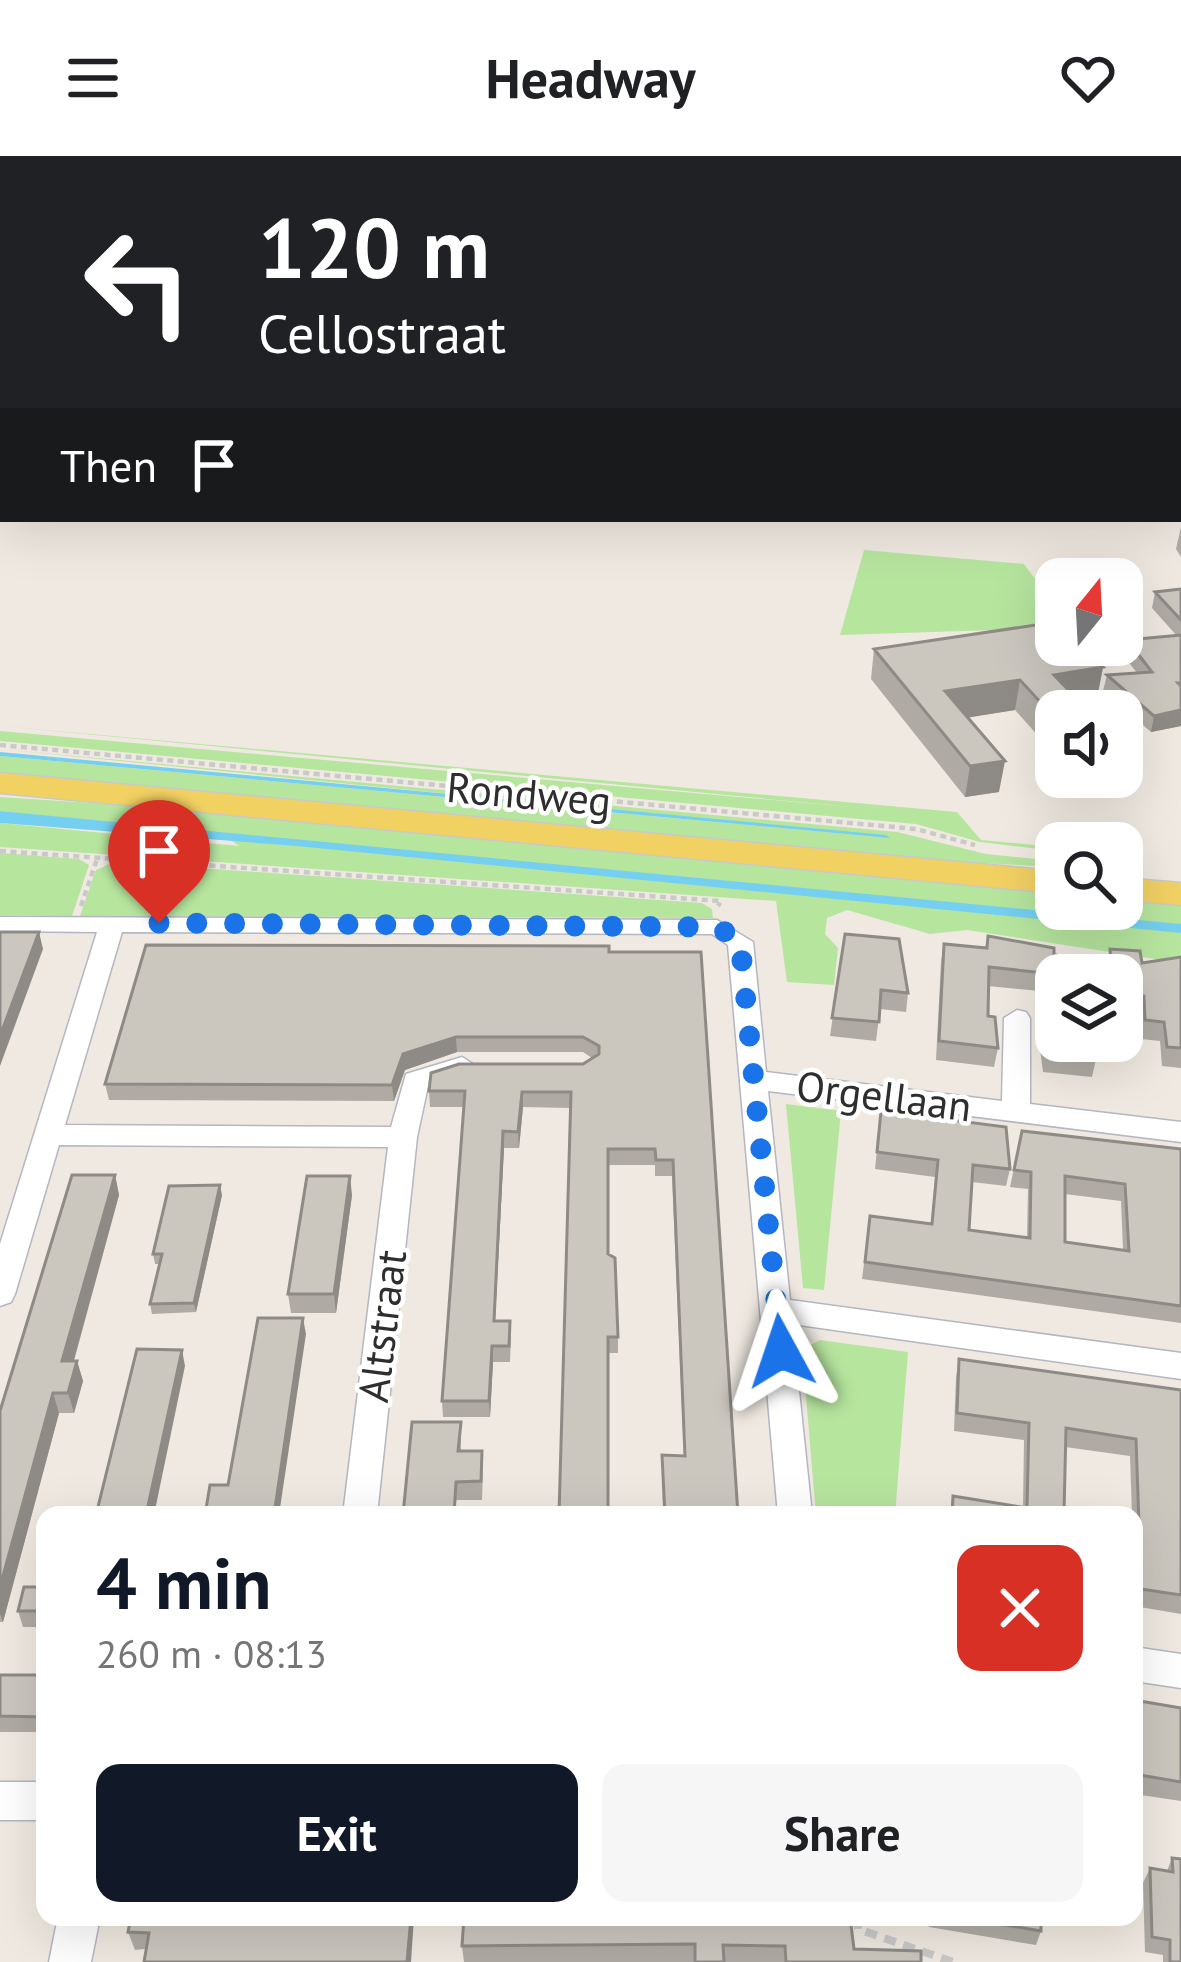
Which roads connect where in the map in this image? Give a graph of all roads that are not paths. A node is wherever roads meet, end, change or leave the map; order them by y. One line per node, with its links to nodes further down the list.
1 (0, 783): 2 (main road, Rondweg)
2 (1035, 880)
3 (1143, 891): 4 (main road)
4 (1181, 894)
5 (112, 923): 6 (street); 9 (street); 12 (street)
6 (0, 924)
7 (1017, 1018): 10 (street, Orgellaan)
8 (499, 1066): 13 (street, Altstraat)
9 (753, 1080): 10 (street, Orgellaan); 15 (street)
10 (1016, 1111): 11 (street, Orgellaan)
11 (1181, 1132)
12 (49, 1135): 13 (street); 14 (street)
13 (403, 1137): 17 (street, Altstraat)
14 (0, 1294)
15 (777, 1310): 16 (street); 18 (street)
16 (1181, 1366)
17 (361, 1506)
18 (794, 1506)
19 (1143, 1666): 20 (street)
20 (1181, 1672)
21 (0, 1801): 22 (street)
22 (36, 1801)
23 (77, 1926): 24 (street)
24 (70, 1962)

